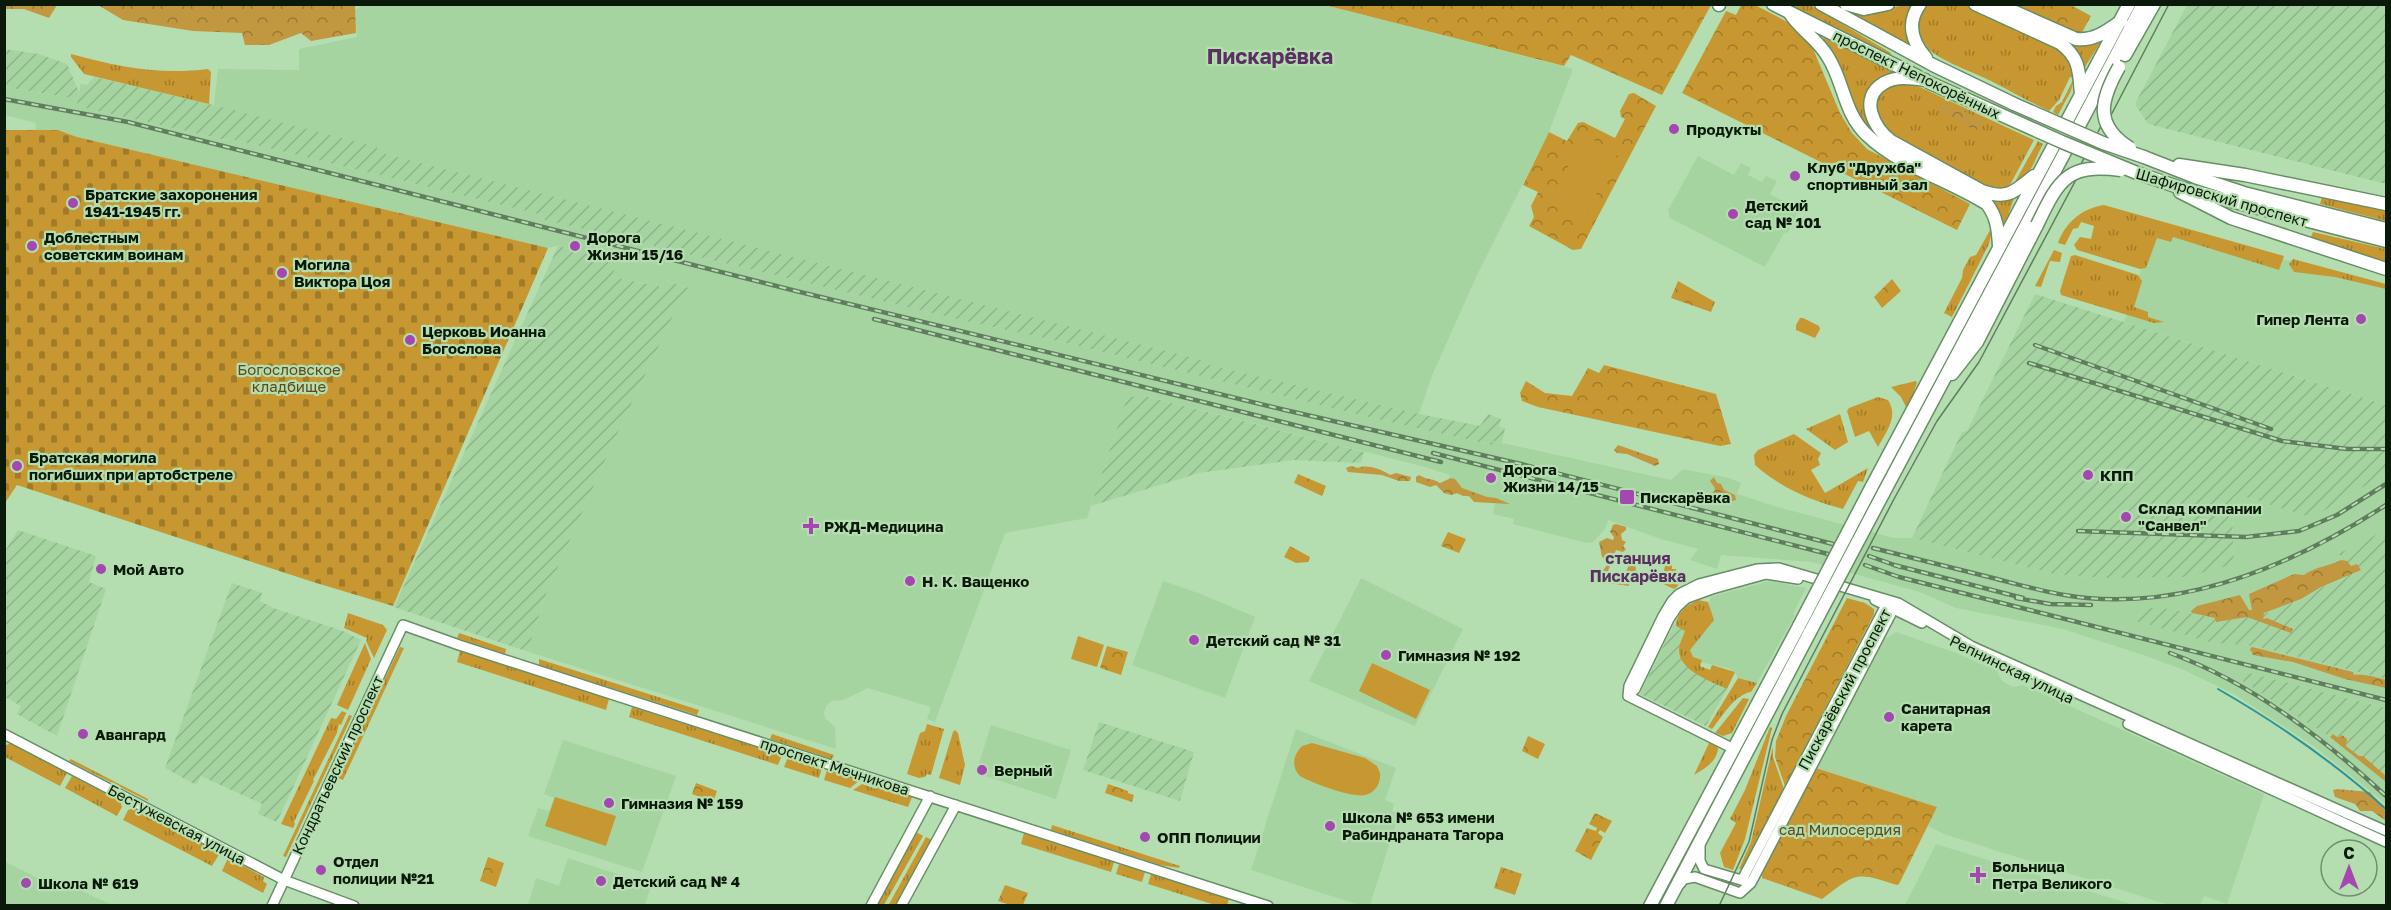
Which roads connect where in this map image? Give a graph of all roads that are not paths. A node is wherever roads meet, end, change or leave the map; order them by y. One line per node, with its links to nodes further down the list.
1 (1773, 4): 11 (main road, проспект Непокорённых)
2 (1821, 4): 13 (main road, проспект Непокорённых)
3 (1846, 4): 4 (main road)
4 (1888, 4)
5 (1920, 4): 13 (main road)
6 (1975, 4): 15 (main road)
7 (1997, 4): 12 (main road)
8 (2130, 4): 12 (main road)
9 (2143, 4): 16 (main road)
10 (2154, 4): 18 (main road, bridge)
11 (1789, 12): 14 (main road, проспект Непокорённых); 27 (main road)
12 (2121, 21): 15 (main road)
13 (1935, 66): 16 (main road, проспект Непокорённых, bridge)
14 (1927, 81): 17 (main road, проспект Непокорённых, bridge); 20 (main road)
15 (2081, 95): 16 (main road)
16 (2072, 124): 18 (main road, Шафировский проспект, bridge)
17 (2061, 145): 20 (main road); 21 (main road, Шафировский проспект, bridge); 29 (main road)
18 (2144, 157): 19 (main road, Шафировский проспект)
19 (2160, 162): 23 (main road); 24 (main road, Шафировский проспект)
20 (2040, 171): 27 (main road)
21 (2137, 172): 22 (main road, Шафировский проспект); 29 (main road, bridge)
22 (2156, 180): 24 (main road, Шафировский проспект); 28 (main road)
23 (2386, 204)
24 (2316, 217): 25 (main road, Шафировский проспект); 26 (main road, Шафировский проспект)
25 (2386, 229)
26 (2386, 241)
27 (1999, 247): 32 (main road, bridge)
28 (2386, 269)
29 (1941, 386): 32 (main road, bridge)
30 (1891, 605): 34 (street, Репнинская улица); 37 (street, Репнинская улица); 39 (street, Репнинская улица); 41 (street, Пискарёвский проспект)
31 (402, 625): 35 (street, проспект Мечникова); 40 (street, Кондратьевский проспект)
32 (1805, 629): 34 (main road); 38 (main road)
33 (4, 734): 40 (street, Бестужевская улица)
34 (1734, 749): 48 (main road)
35 (930, 796): 36 (street, проспект Мечникова); 45 (street)
36 (956, 805): 46 (street); 47 (street, проспект Мечникова)
37 (2386, 831)
38 (1700, 842): 41 (street); 42 (main road)
39 (2386, 842)
40 (284, 880): 43 (street, Кондратьевский проспект); 44 (street, Бестужевская улица)
41 (1747, 881): 42 (street, Пискарёвский проспект)
42 (1673, 893): 49 (main road)
43 (272, 906)
44 (354, 906)
45 (871, 906)
46 (900, 906)
47 (1268, 906)
48 (1650, 906)
49 (1666, 906)

